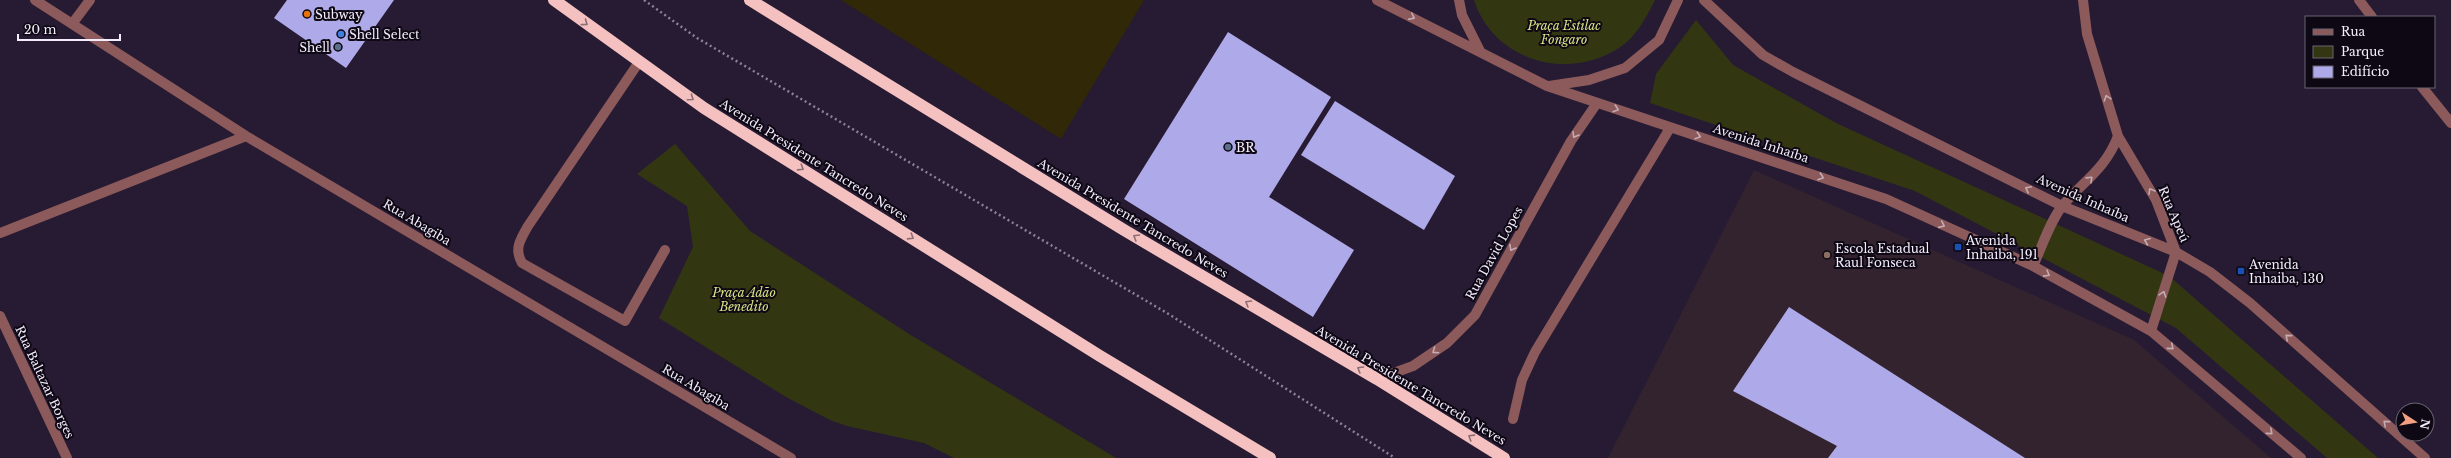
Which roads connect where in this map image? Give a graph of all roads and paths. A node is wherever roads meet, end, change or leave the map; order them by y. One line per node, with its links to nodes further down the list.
1 (35, 0): 13 (street, Rua Abagiba)
2 (90, 0): 13 (street)
3 (554, 0): 15 (highway, Avenida Presidente Tancredo Neves, one-way to 15)
4 (644, 0): 35 (path)
5 (750, 0): 30 (highway, Avenida Presidente Tancredo Neves, one-way to 5)
6 (1377, 0): 14 (street, one-way to 14)
7 (1459, 0): 14 (street)
8 (1678, 0): 16 (street)
9 (1704, 0): 23 (street, Avenida Inhaíba, one-way to 9)
10 (2083, 0): 22 (street, Rua Apeú, one-way to 10)
11 (2359, 0): 12 (street)
12 (2371, 16)
13 (72, 24): 21 (street, Rua Abagiba)
14 (1480, 52): 16 (street)
15 (639, 62): 25 (street); 34 (highway, Avenida Presidente Tancredo Neves, one-way to 34)
16 (1547, 86): 18 (street, Avenida Inhaíba)
17 (2423, 88): 19 (street)
18 (1597, 103): 20 (street, Avenida Inhaíba, one-way to 20); 30 (street, Rua David Lopes, one-way to 30)
19 (2451, 123)
20 (1670, 128): 27 (street, Avenida Inhaíba, one-way to 27); 31 (street)
21 (246, 136): 24 (street); 33 (street, Rua Abagiba)
22 (2118, 136): 23 (street, one-way to 22); 26 (street, Rua Apeú, one-way to 22)
23 (2062, 206): 26 (street, Avenida Inhaíba, one-way to 23); 27 (street)
24 (0, 233)
25 (665, 250)
26 (2176, 252): 29 (street, Rua Apeú, one-way to 26); 38 (street, Avenida Inhaíba, one-way to 26)
27 (2034, 266): 29 (street, Avenida Inhaíba, one-way to 29)
28 (0, 316): 32 (street, Rua Baltazar Borges)
29 (2151, 331): 37 (street, Avenida Inhaíba, one-way to 37)
30 (1377, 379): 36 (highway, Avenida Presidente Tancredo Neves, one-way to 30)
31 (1513, 420)
32 (66, 458)
33 (792, 458)
34 (1270, 458)
35 (1396, 458)
36 (1504, 458)
37 (2301, 458)
38 (2425, 458)

